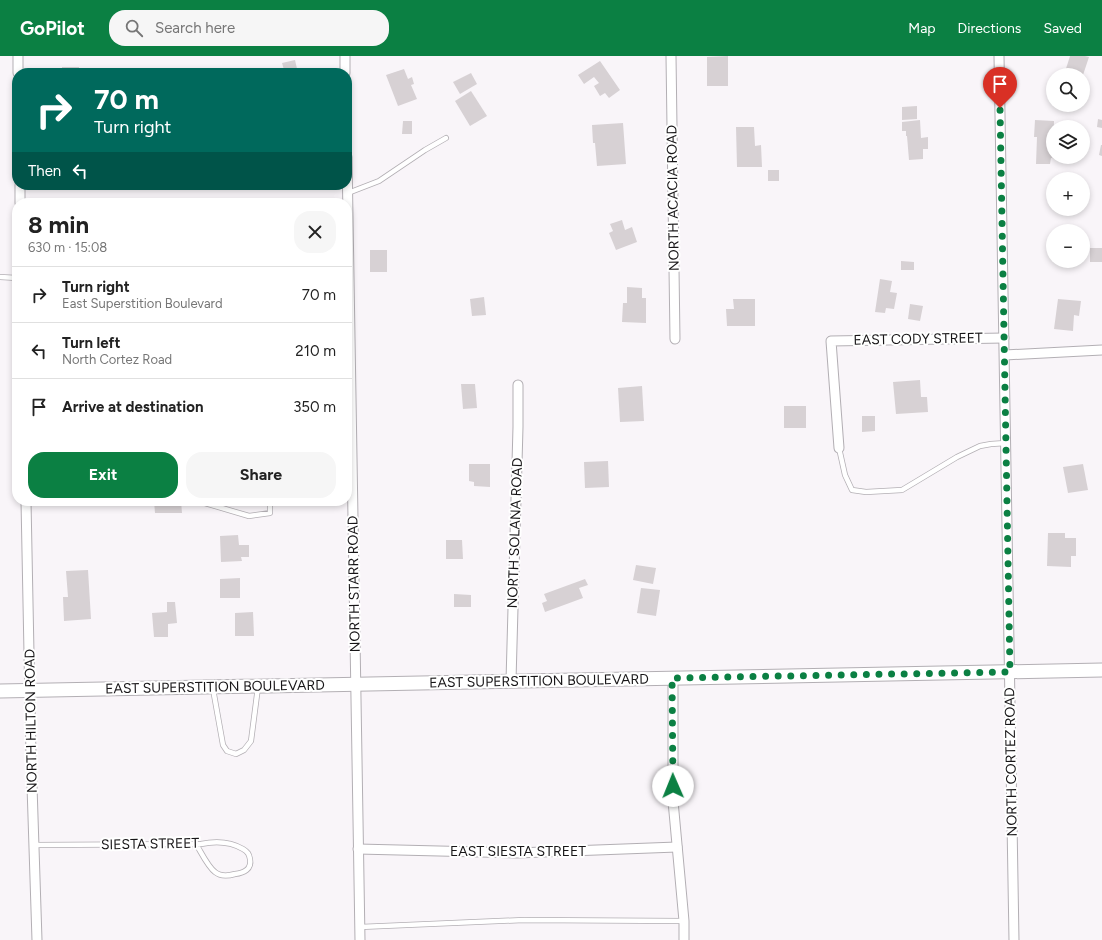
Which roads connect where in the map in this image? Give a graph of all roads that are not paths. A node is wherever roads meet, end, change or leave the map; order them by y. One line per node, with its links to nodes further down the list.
1 (18, 56): 5 (street)
2 (345, 56): 6 (street)
3 (671, 56): 14 (street, NORTH ACACIA ROAD)
4 (999, 56): 13 (street, NORTH CORTEZ ROAD)
5 (18, 68)
6 (345, 68)
7 (446, 138): 9 (lane)
8 (348, 190): 9 (street, NORTH STARR ROAD)
9 (348, 193): 10 (street, NORTH STARR ROAD)
10 (348, 198)
11 (0, 277): 12 (lane)
12 (12, 278)
13 (1004, 338): 16 (street, NORTH CORTEZ ROAD); 19 (street, EAST CODY STREET)
14 (675, 339)
15 (1102, 350): 16 (street)
16 (1004, 355): 18 (street, NORTH CORTEZ ROAD)
17 (518, 385): 27 (street, NORTH SOLANA ROAD)
18 (1006, 443): 19 (lane); 25 (street, NORTH CORTEZ ROAD)
19 (838, 448)
20 (26, 506): 32 (street, NORTH HILTON ROAD)
21 (215, 506): 22 (lane)
22 (270, 506)
23 (351, 506): 28 (street, NORTH STARR ROAD)
24 (1102, 670): 25 (main road, EAST SUPERSTITION BOULEVARD)
25 (1010, 672): 26 (main road, EAST SUPERSTITION BOULEVARD); 42 (street, NORTH CORTEZ ROAD)
26 (672, 678): 27 (main road, EAST SUPERSTITION BOULEVARD); 35 (street)
27 (511, 681): 28 (main road, EAST SUPERSTITION BOULEVARD)
28 (356, 684): 29 (main road, EAST SUPERSTITION BOULEVARD); 36 (street, NORTH STARR ROAD)
29 (258, 686): 30 (main road, EAST SUPERSTITION BOULEVARD); 30 (lane)
30 (213, 687): 32 (main road, EAST SUPERSTITION BOULEVARD)
31 (0, 691): 32 (main road, EAST SUPERSTITION BOULEVARD)
32 (30, 691): 34 (street, NORTH HILTON ROAD)
33 (196, 844): 33 (lane, SIESTA STREET); 34 (lane, SIESTA STREET)
34 (34, 845): 39 (street, NORTH HILTON ROAD)
35 (677, 847): 36 (street, EAST SIESTA STREET); 37 (street)
36 (358, 849): 38 (street, NORTH STARR ROAD)
37 (684, 921): 38 (lane); 41 (street)
38 (360, 927): 40 (street, NORTH STARR ROAD)
39 (37, 940)
40 (360, 940)
41 (684, 940)
42 (1014, 940)

